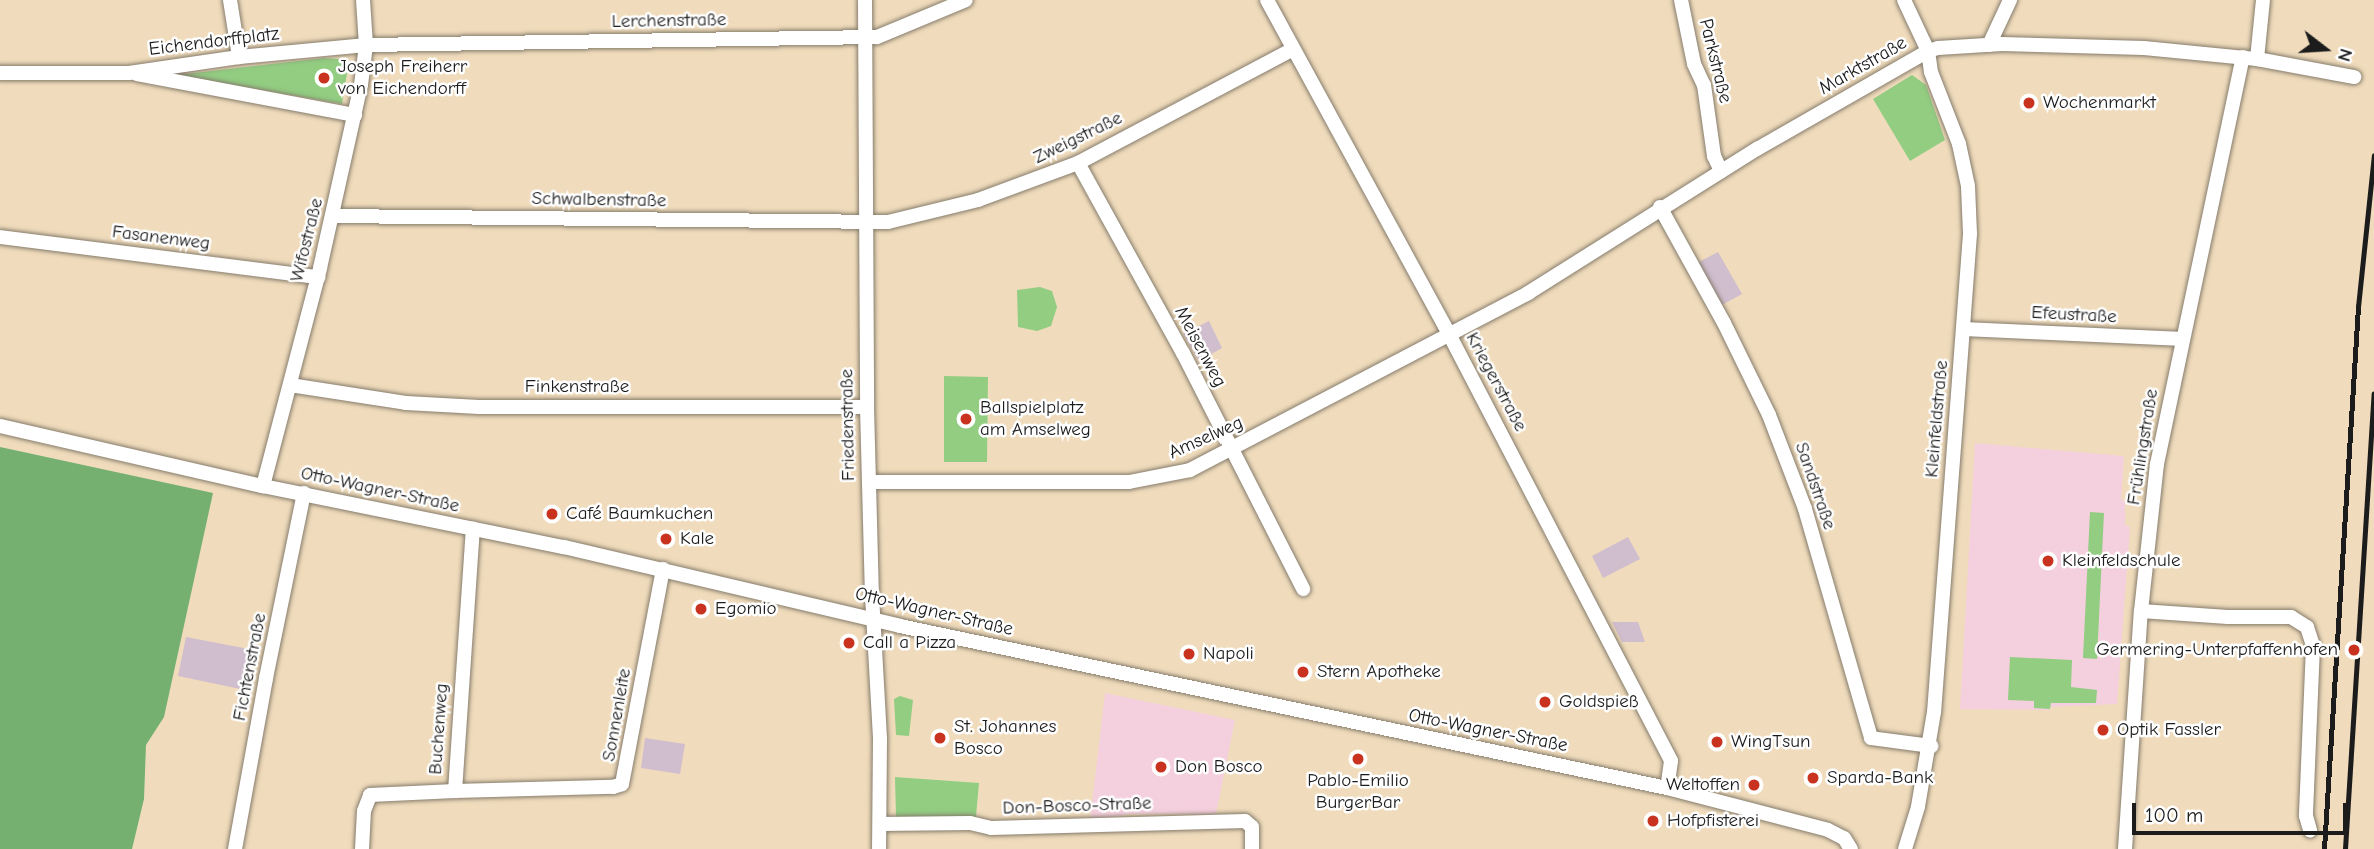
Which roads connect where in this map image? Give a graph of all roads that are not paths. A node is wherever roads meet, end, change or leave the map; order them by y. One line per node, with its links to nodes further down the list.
1 (230, 0): 15 (street)
2 (363, 0): 11 (street, Wifostraße)
3 (865, 0): 10 (street, Friedenstraße)
4 (966, 0): 10 (street, Lerchenstraße)
5 (1267, 0): 13 (street, Kriegerstraße)
6 (1681, 0): 22 (street, Parkstraße)
7 (1904, 0): 14 (street, Kleinfeldstraße)
8 (2010, 0): 12 (street)
9 (2263, 0): 16 (street, Frühlingstraße)
10 (865, 37): 11 (street, Lerchenstraße); 25 (street, Friedenstraße)
11 (366, 45): 15 (street, Eichendorffplatz); 20 (street, Wifostraße)
12 (1989, 45): 14 (street, Marktstraße); 16 (street, Marktstraße)
13 (1293, 49): 21 (street, Zweigstraße); 29 (street, Kriegerstraße)
14 (1927, 51): 22 (street, Marktstraße); 28 (street, Kleinfeldstraße)
15 (239, 57): 18 (street, Eichendorffplatz)
16 (2250, 58): 19 (street, Marktstraße); 30 (street, Frühlingstraße)
17 (0, 73): 18 (street)
18 (129, 73): 20 (street, Eichendorffplatz)
19 (2354, 78)
20 (355, 115): 24 (street, Wifostraße)
21 (1078, 163): 25 (street, Zweigstraße); 34 (street, Meisenweg)
22 (1721, 171): 23 (street, Marktstraße)
23 (1660, 207): 29 (street, Marktstraße); 43 (street, Sandstraße)
24 (333, 216): 25 (street, Schwalbenstraße); 27 (street, Wifostraße)
25 (865, 223): 32 (street, Friedenstraße)
26 (0, 237): 27 (street, Fasanenweg)
27 (318, 277): 31 (street, Wifostraße)
28 (1965, 329): 30 (street, Efeustraße); 43 (street, Kleinfeldstraße)
29 (1450, 336): 34 (street, Amselweg); 46 (street, Kriegerstraße)
30 (2182, 339): 41 (street, Frühlingstraße)
31 (290, 385): 32 (street, Finkenstraße); 36 (street, Wifostraße)
32 (867, 407): 35 (street, Friedenstraße)
33 (0, 426): 36 (street, Otto-Wagner-Straße)
34 (1230, 451): 35 (street, Amselweg); 40 (street, Meisenweg)
35 (869, 482): 42 (street, Friedenstraße)
36 (263, 486): 37 (street, Otto-Wagner-Straße)
37 (304, 493): 38 (street, Otto-Wagner-Straße); 50 (street, Fichtenstraße)
38 (473, 529): 39 (street, Otto-Wagner-Straße); 47 (street, Buchenweg)
39 (663, 569): 42 (street, Otto-Wagner-Straße); 47 (street, Sonnenleite)
40 (1303, 589)
41 (2141, 611): 44 (street); 56 (street, Frühlingstraße)
42 (873, 619): 46 (street, Otto-Wagner-Straße); 48 (street, Friedenstraße)
43 (1931, 746): 55 (street, Kleinfeldstraße)
44 (2308, 771): 45 (street); 49 (street)
45 (2293, 781)
46 (1667, 788): 54 (street, Otto-Wagner-Straße)
47 (455, 791): 51 (street, Buchenweg)
48 (880, 824): 52 (street, Friedenstraße); 53 (street, Don-Bosco-Straße)
49 (2310, 830)
50 (235, 849)
51 (362, 849)
52 (879, 849)
53 (1252, 849)
54 (1851, 849)
55 (1905, 849)
56 (2125, 849)

